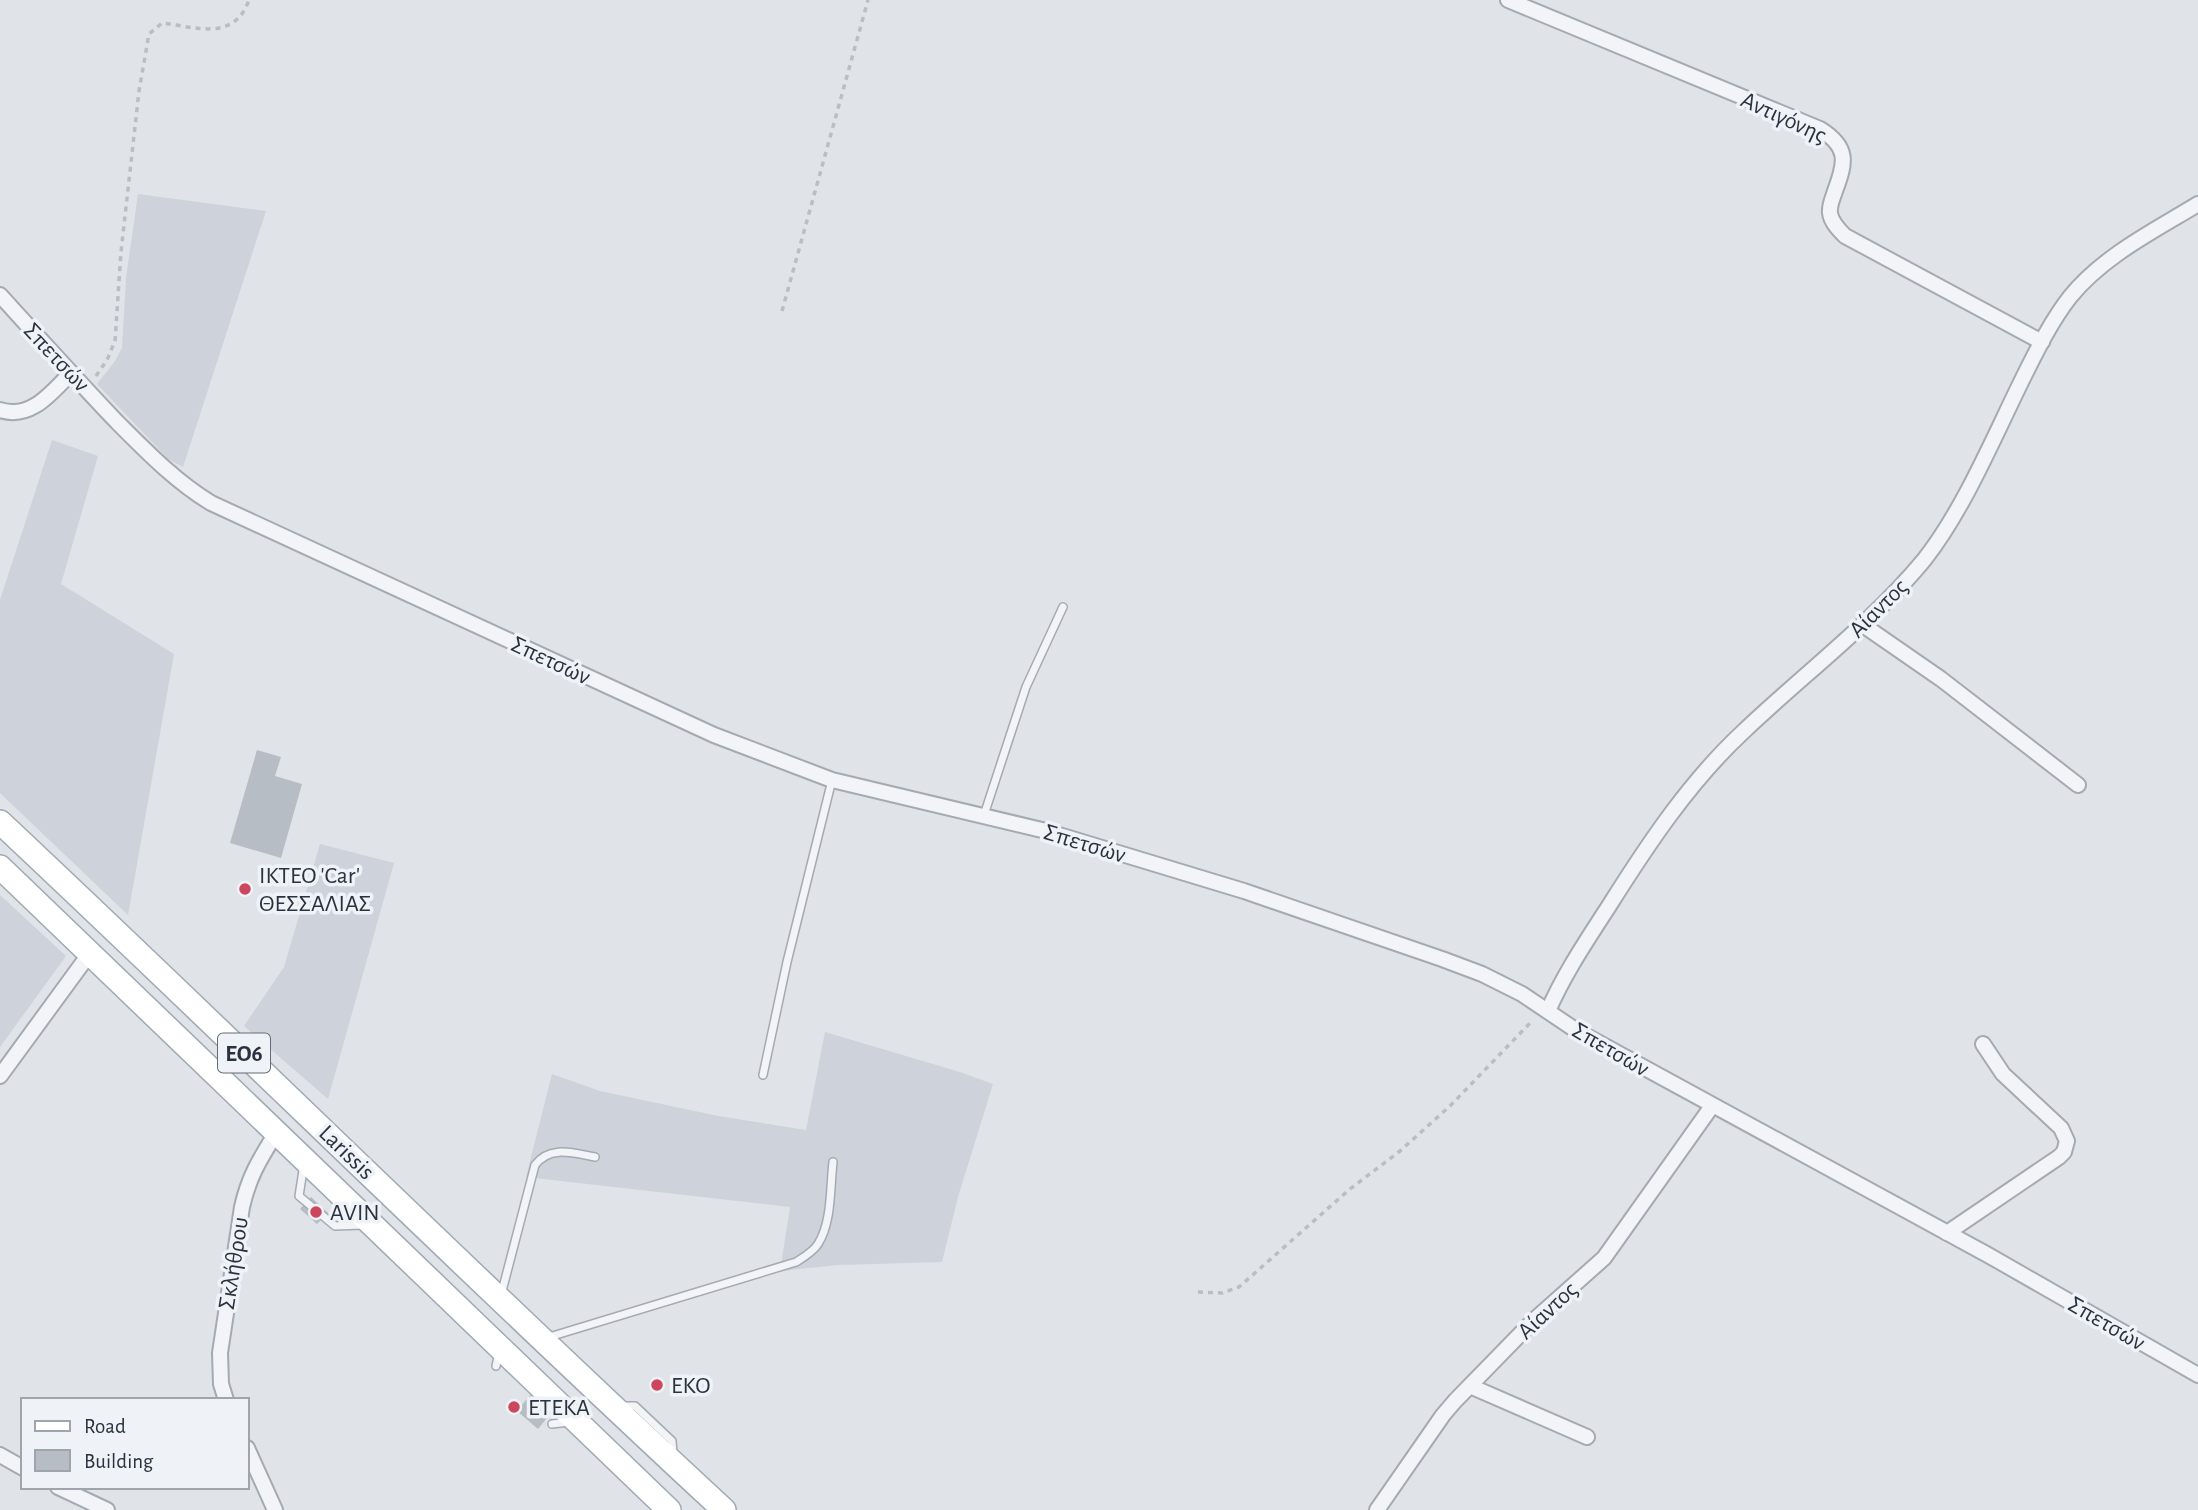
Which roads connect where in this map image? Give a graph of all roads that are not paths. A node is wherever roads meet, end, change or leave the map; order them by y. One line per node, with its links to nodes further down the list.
1 (1508, 0): 4 (street, Αντιγόνης)
2 (2198, 204): 4 (street, Αίαντος)
3 (0, 295): 5 (street, Σπετσών)
4 (2042, 342): 8 (street, Αίαντος)
5 (71, 373): 6 (street); 9 (street, Σπετσών)
6 (0, 410)
7 (1063, 607): 11 (lane)
8 (1863, 625): 10 (street); 15 (street, Αίαντος)
9 (832, 780): 11 (street, Σπετσών); 18 (lane)
10 (2078, 785)
11 (984, 816): 15 (street, Σπετσών)
12 (0, 822): 24 (main road, Larissis / ΕΟ6)
13 (0, 867): 14 (main road, Larissis / ΕΟ6)
14 (90, 953): 17 (street); 20 (main road, Larissis / ΕΟ6)
15 (1546, 1010): 19 (street, Σπετσών)
16 (1983, 1044): 23 (street)
17 (0, 1076)
18 (762, 1076)
19 (1712, 1105): 23 (street, Σπετσών); 27 (street, Αίαντος)
20 (276, 1133): 28 (street, Σκλήθρου); 29 (main road, Larissis / ΕΟ6)
21 (595, 1157): 24 (lane)
22 (834, 1163): 25 (lane)
23 (1947, 1233): 26 (street, Σπετσών)
24 (500, 1299): 25 (main road, Larissis / ΕΟ6)
25 (542, 1339): 39 (main road, Larissis / ΕΟ6)
26 (2198, 1375)
27 (1470, 1386): 31 (street); 40 (street, Αίαντος)
28 (225, 1398)
29 (576, 1421): 30 (lane); 38 (main road, Larissis / ΕΟ6)
30 (552, 1424)
31 (1587, 1437)
32 (248, 1450): 37 (street)
33 (0, 1455): 34 (street)
34 (21, 1467)
35 (62, 1489): 36 (street)
36 (107, 1510)
37 (275, 1510)
38 (668, 1510)
39 (724, 1510)
40 (1377, 1510)

